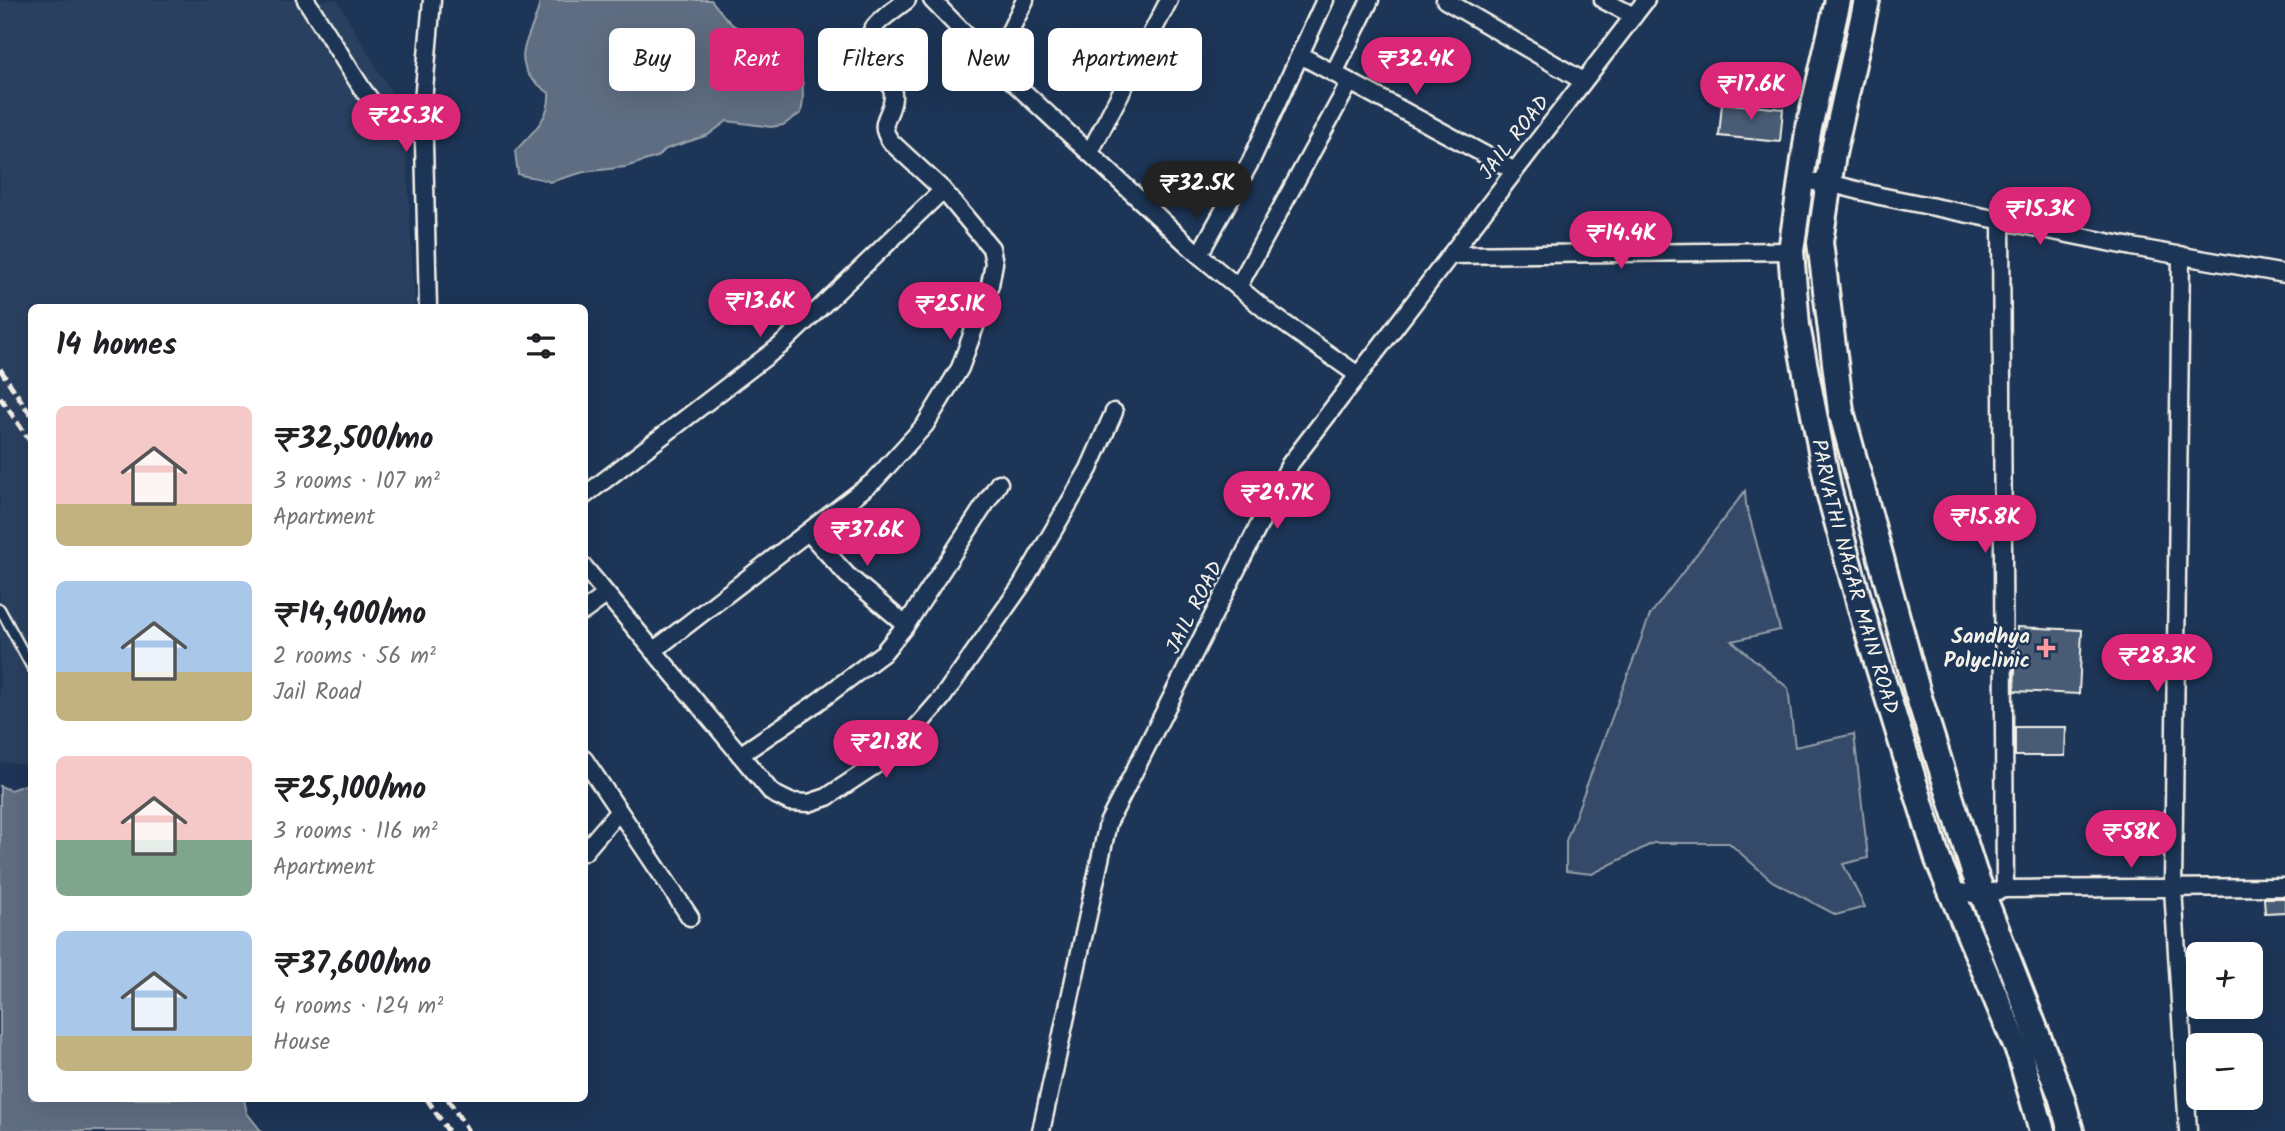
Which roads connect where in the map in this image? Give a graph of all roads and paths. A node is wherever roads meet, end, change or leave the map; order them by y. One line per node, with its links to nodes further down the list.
1 (306, 0): 22 (street)
2 (432, 0): 22 (street)
3 (907, 0): 27 (street)
4 (932, 0): 15 (street)
5 (1025, 0): 16 (street)
6 (1169, 0): 23 (street)
7 (1325, 0): 17 (street)
8 (1370, 0): 18 (street)
9 (1446, 0): 19 (street)
10 (1604, 0): 14 (street)
11 (1646, 0): 14 (street, JAIL ROAD)
12 (1838, 0): 25 (main road, PARVATHI NAGAR MAIN ROAD)
13 (1867, 0): 26 (main road, PARVATHI NAGAR MAIN ROAD)
14 (1634, 16): 19 (street, JAIL ROAD)
15 (959, 28)
16 (1011, 28)
17 (1300, 55): 18 (street); 30 (street)
18 (1334, 73): 20 (street)
19 (1583, 81): 24 (street, JAIL ROAD)
20 (1350, 82): 24 (street); 34 (street)
21 (1023, 91): 23 (street)
22 (424, 137): 35 (street)
23 (1090, 152): 30 (street)
24 (1515, 171): 31 (street, JAIL ROAD)
25 (1802, 181): 26 (street); 29 (main road, PARVATHI NAGAR MAIN ROAD)
26 (1829, 183): 28 (street); 55 (main road, PARVATHI NAGAR MAIN ROAD)
27 (943, 190): 39 (street); 40 (street)
28 (2001, 221): 32 (street); 55 (street)
29 (1791, 251): 31 (street); 54 (main road, PARVATHI NAGAR MAIN ROAD)
30 (1199, 255): 34 (street)
31 (1450, 255): 36 (street, JAIL ROAD)
32 (2180, 256): 33 (street); 53 (street)
33 (2285, 274)
34 (1238, 288): 36 (street)
35 (428, 304)
36 (1358, 374): 57 (street, JAIL ROAD)
37 (1114, 412): 48 (street)
38 (999, 483): 45 (street)
39 (588, 493)
40 (808, 532): 45 (street); 46 (street)
41 (588, 572): 42 (street)
42 (606, 595): 43 (street); 46 (street)
43 (588, 608)
44 (0, 609): 47 (lane)
45 (906, 625): 48 (street)
46 (653, 651): 48 (street)
47 (28, 661)
48 (740, 755)
49 (588, 765): 50 (street)
50 (619, 811): 51 (street); 56 (street)
51 (588, 847)
52 (2285, 887): 53 (street)
53 (2173, 888): 55 (street); 60 (street)
54 (1951, 891): 55 (street); 58 (main road, PARVATHI NAGAR MAIN ROAD)
55 (1993, 892): 59 (main road, PARVATHI NAGAR MAIN ROAD)
56 (690, 917)
57 (1041, 1131)
58 (2042, 1131)
59 (2071, 1131)
60 (2188, 1131)

